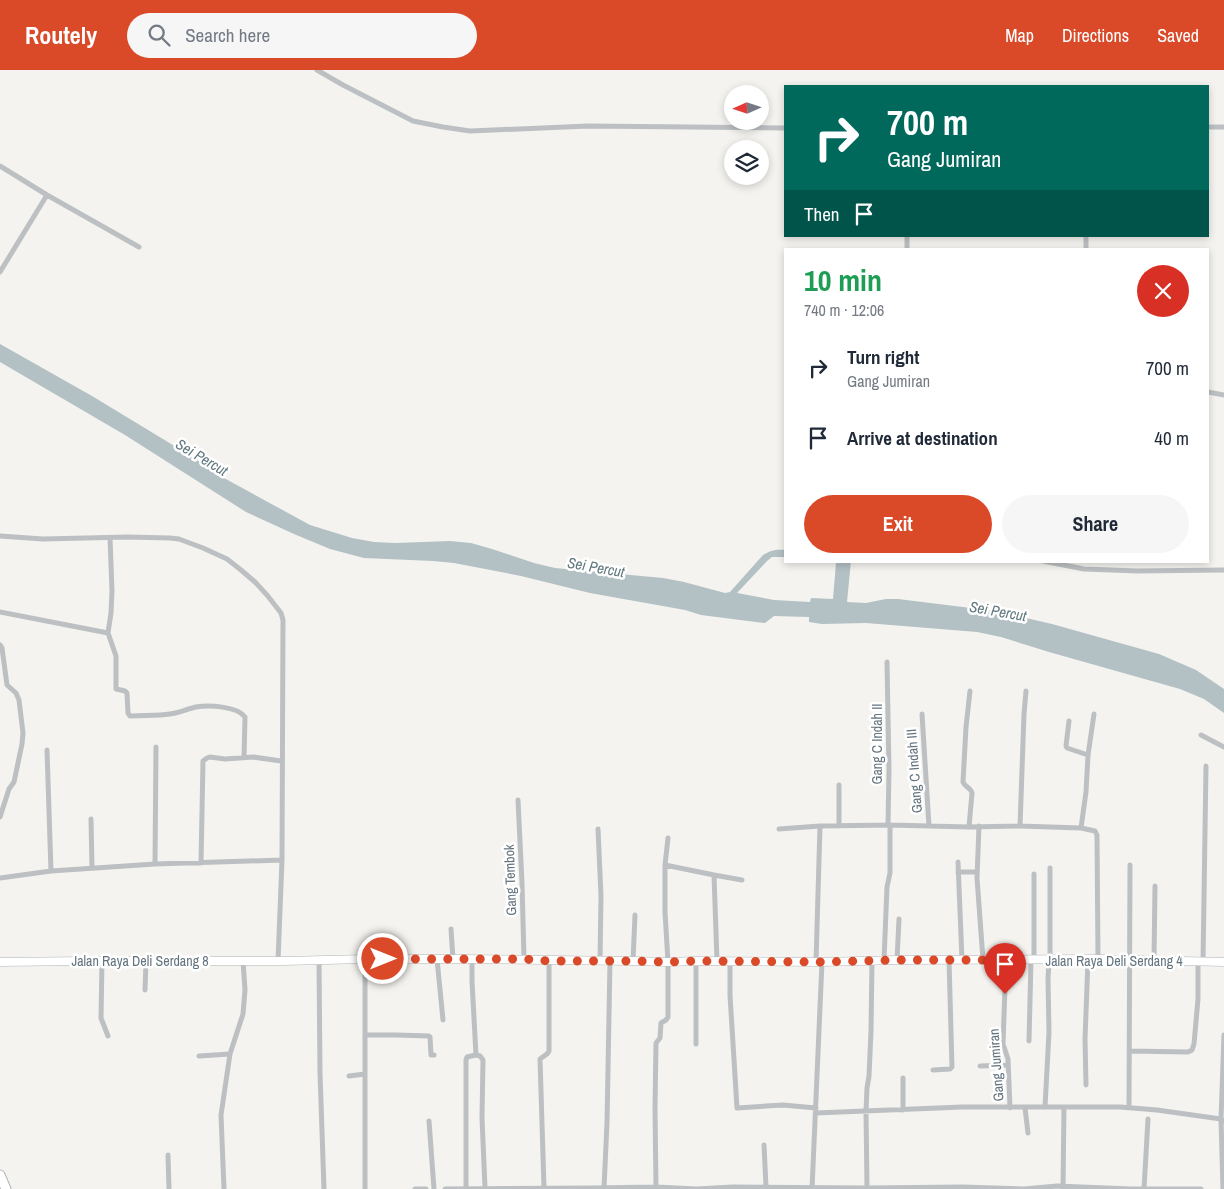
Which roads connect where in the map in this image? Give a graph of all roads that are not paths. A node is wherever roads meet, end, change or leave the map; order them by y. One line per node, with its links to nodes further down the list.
1 (317, 70): 4 (street)
2 (1209, 127): 3 (street)
3 (1224, 127)
4 (784, 128)
5 (0, 168): 6 (street)
6 (47, 195): 7 (street); 8 (street)
7 (139, 247)
8 (0, 272)
9 (1209, 392): 10 (street)
10 (1224, 395)
11 (0, 536): 12 (street)
12 (110, 538): 16 (street); 30 (street)
13 (1055, 563): 14 (street)
14 (1224, 570)
15 (0, 612): 16 (street)
16 (108, 633): 29 (street)
17 (0, 645): 34 (street)
18 (887, 662): 36 (street, Gang C Indah II)
19 (970, 691): 42 (street)
20 (1026, 691): 41 (street)
21 (922, 714): 39 (street, Gang C Indah III)
22 (1094, 714): 28 (street)
23 (1069, 721): 28 (street)
24 (1201, 735): 26 (street)
25 (156, 747): 50 (street)
26 (1224, 747)
27 (47, 750): 55 (street)
28 (1088, 755): 43 (street)
29 (244, 758): 30 (street); 48 (street)
30 (282, 761): 47 (street)
31 (1206, 766): 99 (street)
32 (839, 784): 38 (street)
33 (518, 800): 70 (street, Gang Tembok)
34 (0, 817)
35 (91, 819): 53 (street)
36 (889, 825): 38 (street); 39 (street); 73 (street, Gang C Indah II)
37 (820, 826): 38 (street); 45 (street); 98 (street)
38 (839, 826)
39 (929, 826): 42 (street)
40 (979, 826): 41 (street); 42 (street); 57 (street)
41 (1020, 826): 43 (street)
42 (968, 827)
43 (1081, 828): 82 (street)
44 (598, 829): 89 (street)
45 (780, 829)
46 (668, 838): 51 (street)
47 (282, 860): 48 (street); 87 (street)
48 (201, 862): 50 (street)
49 (958, 862): 56 (street)
50 (155, 864): 53 (street)
51 (665, 865): 59 (street); 97 (street)
52 (1130, 865): 83 (street)
53 (92, 868): 55 (street)
54 (1050, 868): 80 (street)
55 (51, 871): 60 (street)
56 (958, 872): 57 (street); 76 (street)
57 (977, 872): 77 (street)
58 (1034, 874): 79 (street)
59 (714, 875): 61 (street); 93 (street)
60 (0, 878)
61 (742, 880)
62 (1155, 886): 95 (street)
63 (635, 915): 91 (street)
64 (899, 918): 74 (street)
65 (451, 929): 68 (street)
66 (365, 959): 67 (street, Jalan Raya Deli Serdang 4); 71 (street, Jalan Raya Deli Serdang 4); 103 (street)
67 (437, 959): 68 (street, Jalan Raya Deli Serdang 4); 102 (street)
68 (453, 959): 69 (street, Jalan Raya Deli Serdang 4)
69 (472, 959): 70 (street, Jalan Raya Deli Serdang 4); 111 (street)
70 (524, 959): 88 (street, Jalan Raya Deli Serdang 4)
71 (319, 960): 87 (street, Jalan Raya Deli Serdang 4); 146 (street)
72 (872, 960): 73 (street, Jalan Raya Deli Serdang 4); 98 (street, Jalan Raya Deli Serdang 4); 127 (street)
73 (884, 960): 74 (street, Jalan Raya Deli Serdang 4)
74 (897, 960): 75 (street, Jalan Raya Deli Serdang 4)
75 (948, 960): 76 (street, Jalan Raya Deli Serdang 4); 115 (street)
76 (962, 960): 77 (street, Jalan Raya Deli Serdang 4)
77 (983, 960): 78 (street, Jalan Raya Deli Serdang 4)
78 (1006, 960): 79 (street, Jalan Raya Deli Serdang 4); 113 (street, Gang Jumiran)
79 (1033, 960): 80 (street, Jalan Raya Deli Serdang 4); 106 (street)
80 (1050, 960): 81 (street, Jalan Raya Deli Serdang 4); 120 (street)
81 (1088, 960): 82 (street, Jalan Raya Deli Serdang 4); 119 (street)
82 (1098, 960): 83 (street, Jalan Raya Deli Serdang 4)
83 (1130, 960): 95 (street, Jalan Raya Deli Serdang 4); 108 (street)
84 (102, 961): 85 (street, Jalan Raya Deli Serdang 8); 96 (street, Jalan Raya Deli Serdang 8); 105 (street)
85 (146, 961): 86 (street, Jalan Raya Deli Serdang 8); 101 (street)
86 (243, 961): 87 (street, Jalan Raya Deli Serdang 8); 109 (street)
87 (281, 961)
88 (549, 961): 89 (street, Jalan Raya Deli Serdang 4); 138 (street)
89 (600, 961): 90 (street, Jalan Raya Deli Serdang 4)
90 (610, 961): 91 (street, Jalan Raya Deli Serdang 4); 139 (street)
91 (633, 961): 97 (street, Jalan Raya Deli Serdang 4)
92 (696, 961): 93 (street, Jalan Raya Deli Serdang 4); 97 (street, Jalan Raya Deli Serdang 4); 107 (street)
93 (717, 961): 94 (street, Jalan Raya Deli Serdang 4)
94 (730, 961): 98 (street, Jalan Raya Deli Serdang 4); 125 (street)
95 (1154, 961): 99 (street, Jalan Raya Deli Serdang 4)
96 (0, 962)
97 (668, 962): 135 (street)
98 (819, 962): 125 (street)
99 (1200, 962): 100 (street, Jalan Raya Deli Serdang 4); 108 (street)
100 (1224, 962)
101 (145, 990)
102 (443, 1020)
103 (365, 1035): 110 (street); 116 (street)
104 (1224, 1035): 129 (street)
105 (108, 1036)
106 (1029, 1041)
107 (696, 1044)
108 (1130, 1051): 122 (street)
109 (230, 1054): 112 (street); 145 (street)
110 (434, 1055)
111 (476, 1055): 137 (street); 152 (street)
112 (199, 1056)
113 (1008, 1065): 114 (street); 123 (street, Gang Jumiran)
114 (980, 1066)
115 (933, 1070)
116 (364, 1074): 117 (street); 147 (street)
117 (349, 1076)
118 (903, 1078): 126 (street)
119 (1086, 1085)
120 (1045, 1107): 121 (street); 124 (street)
121 (1064, 1107): 122 (street); 142 (street)
122 (1129, 1107): 129 (street)
123 (1010, 1108): 124 (street); 126 (street)
124 (1025, 1108): 131 (street)
125 (816, 1110): 127 (street); 140 (street)
126 (902, 1110): 127 (street)
127 (866, 1111): 141 (street)
128 (1148, 1119): 156 (street)
129 (1222, 1120): 158 (street)
130 (428, 1121): 150 (street)
131 (1028, 1133)
132 (764, 1145): 136 (street)
133 (168, 1155): 144 (street)
134 (0, 1175): 143 (main road)
135 (656, 1187): 139 (street); 154 (street)
136 (766, 1187): 140 (street); 154 (street)
137 (485, 1188): 138 (street); 152 (street)
138 (544, 1188): 153 (street)
139 (604, 1188): 153 (street)
140 (812, 1188): 141 (street)
141 (867, 1188): 155 (street)
142 (1063, 1188): 155 (street); 156 (street)
143 (6, 1189)
144 (169, 1189)
145 (224, 1189)
146 (324, 1189)
147 (365, 1189)
148 (415, 1189): 149 (street)
149 (426, 1189)
150 (434, 1189)
151 (445, 1189): 152 (street)
152 (466, 1189)
153 (591, 1189)
154 (685, 1189)
155 (906, 1189)
156 (1144, 1189): 157 (street)
157 (1201, 1189)
158 (1223, 1189)

